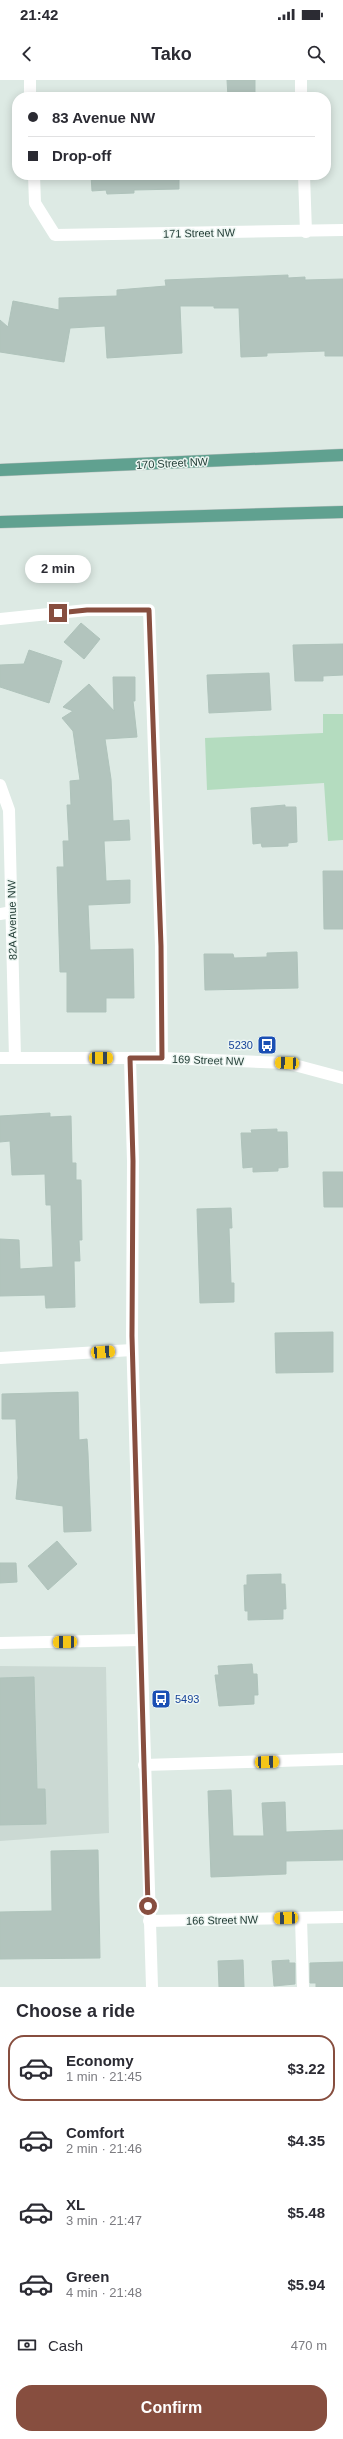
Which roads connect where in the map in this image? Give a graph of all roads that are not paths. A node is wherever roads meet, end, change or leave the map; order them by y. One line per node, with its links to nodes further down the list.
1 (30, 80): 3 (street)
2 (300, 80): 4 (street)
3 (30, 92)
4 (301, 92)
5 (34, 180): 8 (street, 171 Street NW)
6 (304, 180): 8 (street)
7 (343, 230): 8 (street, 171 Street NW)
8 (306, 232)
9 (343, 455): 10 (main road, 170 Street NW)
10 (0, 470)
11 (343, 512): 12 (main road)
12 (0, 522)
13 (0, 618): 19 (street)
14 (0, 785): 15 (street, 82A Avenue NW)
15 (6, 913): 17 (street, 82A Avenue NW)
16 (0, 1058): 17 (street, 169 Street NW)
17 (15, 1058): 18 (street, 169 Street NW)
18 (130, 1058): 19 (street, 169 Street NW); 21 (street)
19 (162, 1058): 20 (street, 169 Street NW)
20 (343, 1078)
21 (132, 1350): 22 (street); 23 (street)
22 (0, 1358)
23 (141, 1640): 24 (street); 26 (street)
24 (0, 1643)
25 (343, 1760): 26 (street)
26 (144, 1765): 29 (street)
27 (343, 1917): 28 (street, 166 Street NW)
28 (301, 1918): 29 (street, 166 Street NW); 31 (street)
29 (149, 1921): 30 (street)
30 (152, 1987)
31 (303, 1987)

